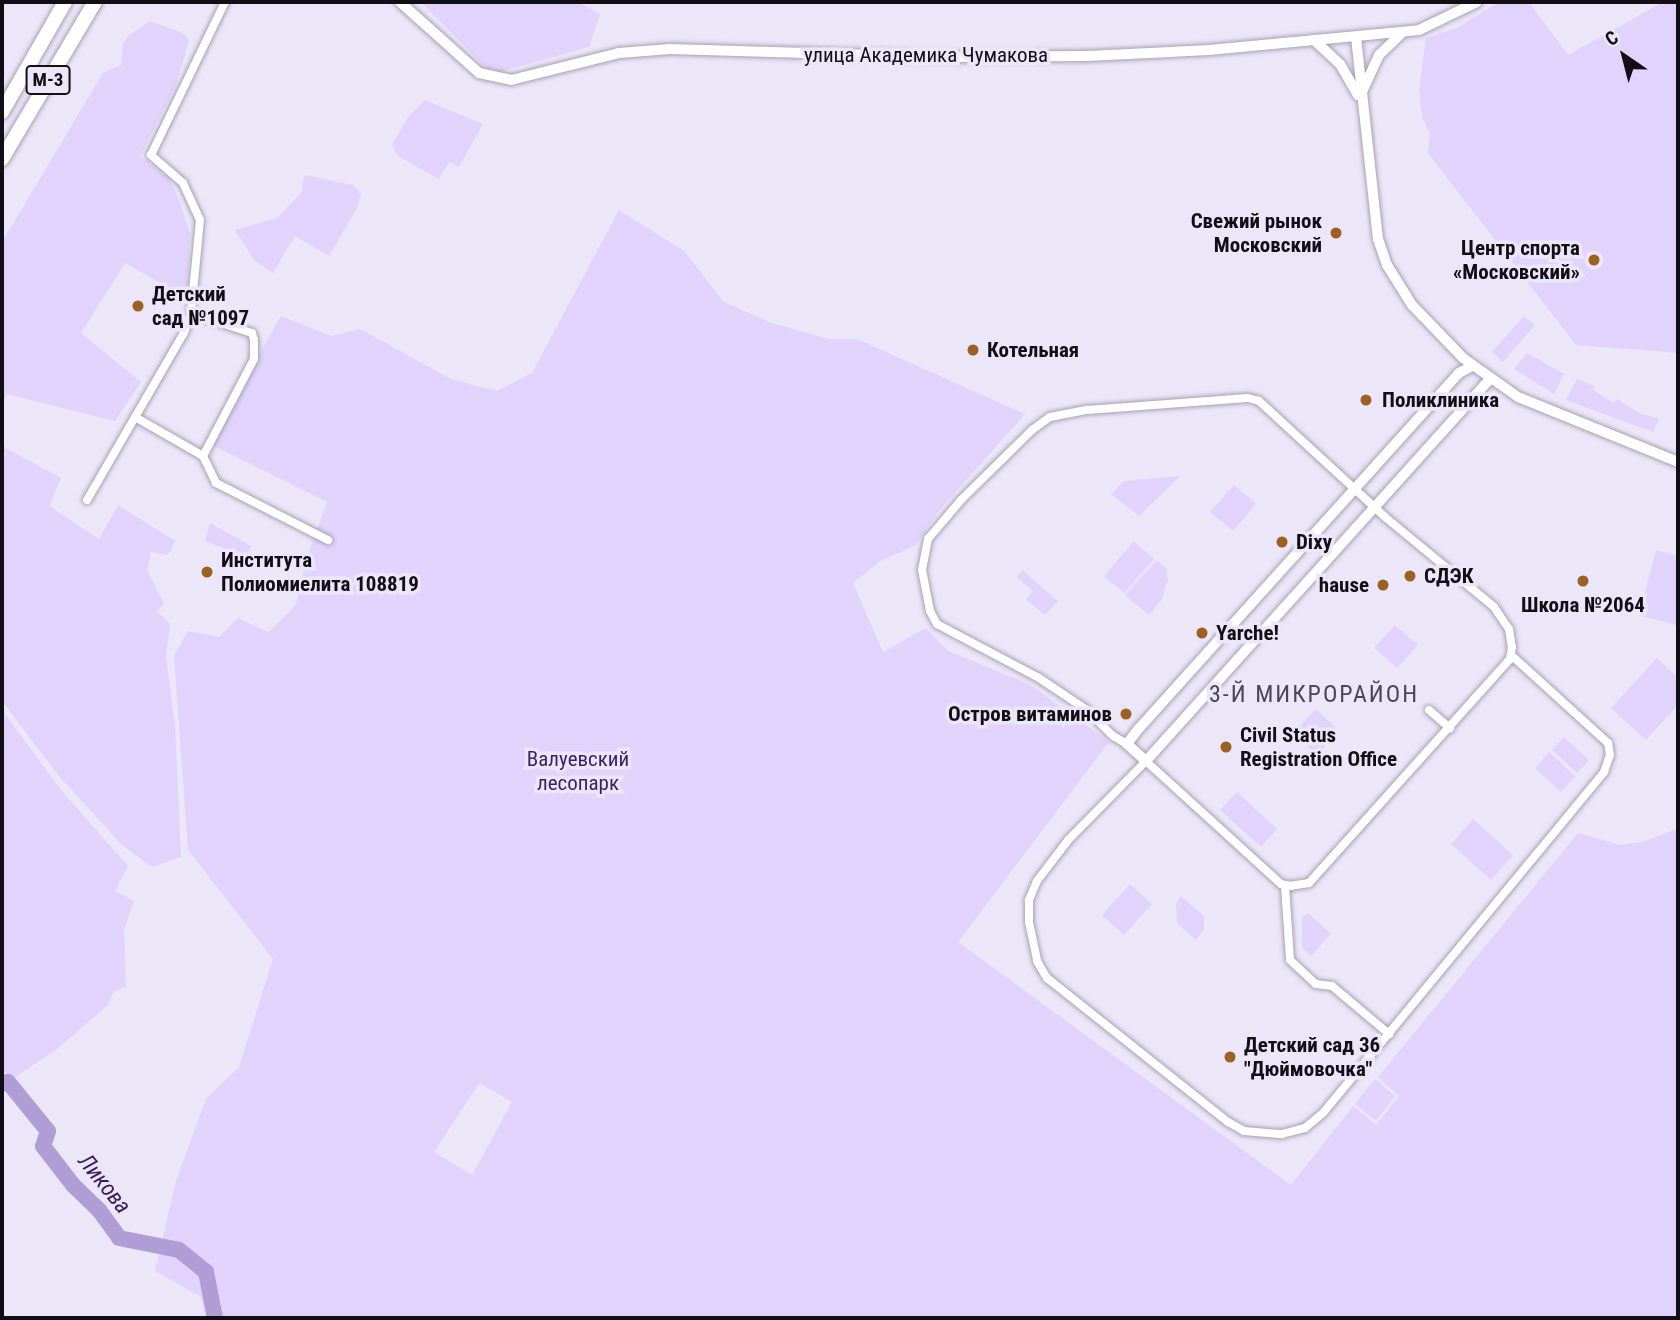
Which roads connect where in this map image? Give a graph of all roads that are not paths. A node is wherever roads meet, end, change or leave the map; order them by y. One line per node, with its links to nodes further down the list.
1 (65, 2): 10 (highway, М-3)
2 (95, 2): 11 (highway, М-3)
3 (225, 2): 12 (street)
4 (400, 2): 8 (street, улица Академика Чумакова)
5 (1477, 2): 6 (street, улица Академика Чумакова)
6 (1401, 34): 7 (street, улица Академика Чумакова); 9 (street)
7 (1356, 37): 8 (street, улица Академика Чумакова); 9 (street)
8 (1314, 40): 9 (street)
9 (1360, 99): 13 (street)
10 (2, 112)
11 (2, 159)
12 (191, 313): 15 (street); 16 (street)
13 (1472, 366): 14 (street); 18 (street)
14 (1490, 379): 17 (street); 20 (street)
15 (135, 417): 16 (street); 19 (street)
16 (203, 456): 21 (street)
17 (1678, 462)
18 (1355, 489): 20 (street); 25 (street); 25 (street)
19 (87, 500)
20 (1375, 507): 22 (street); 26 (street)
21 (328, 540)
22 (1511, 655): 24 (street); 28 (street)
23 (1429, 710): 24 (street)
24 (1450, 728): 27 (street)
25 (1127, 744): 26 (street)
26 (1146, 761): 27 (street); 28 (street)
27 (1285, 886): 28 (street)
28 (1390, 1034)

